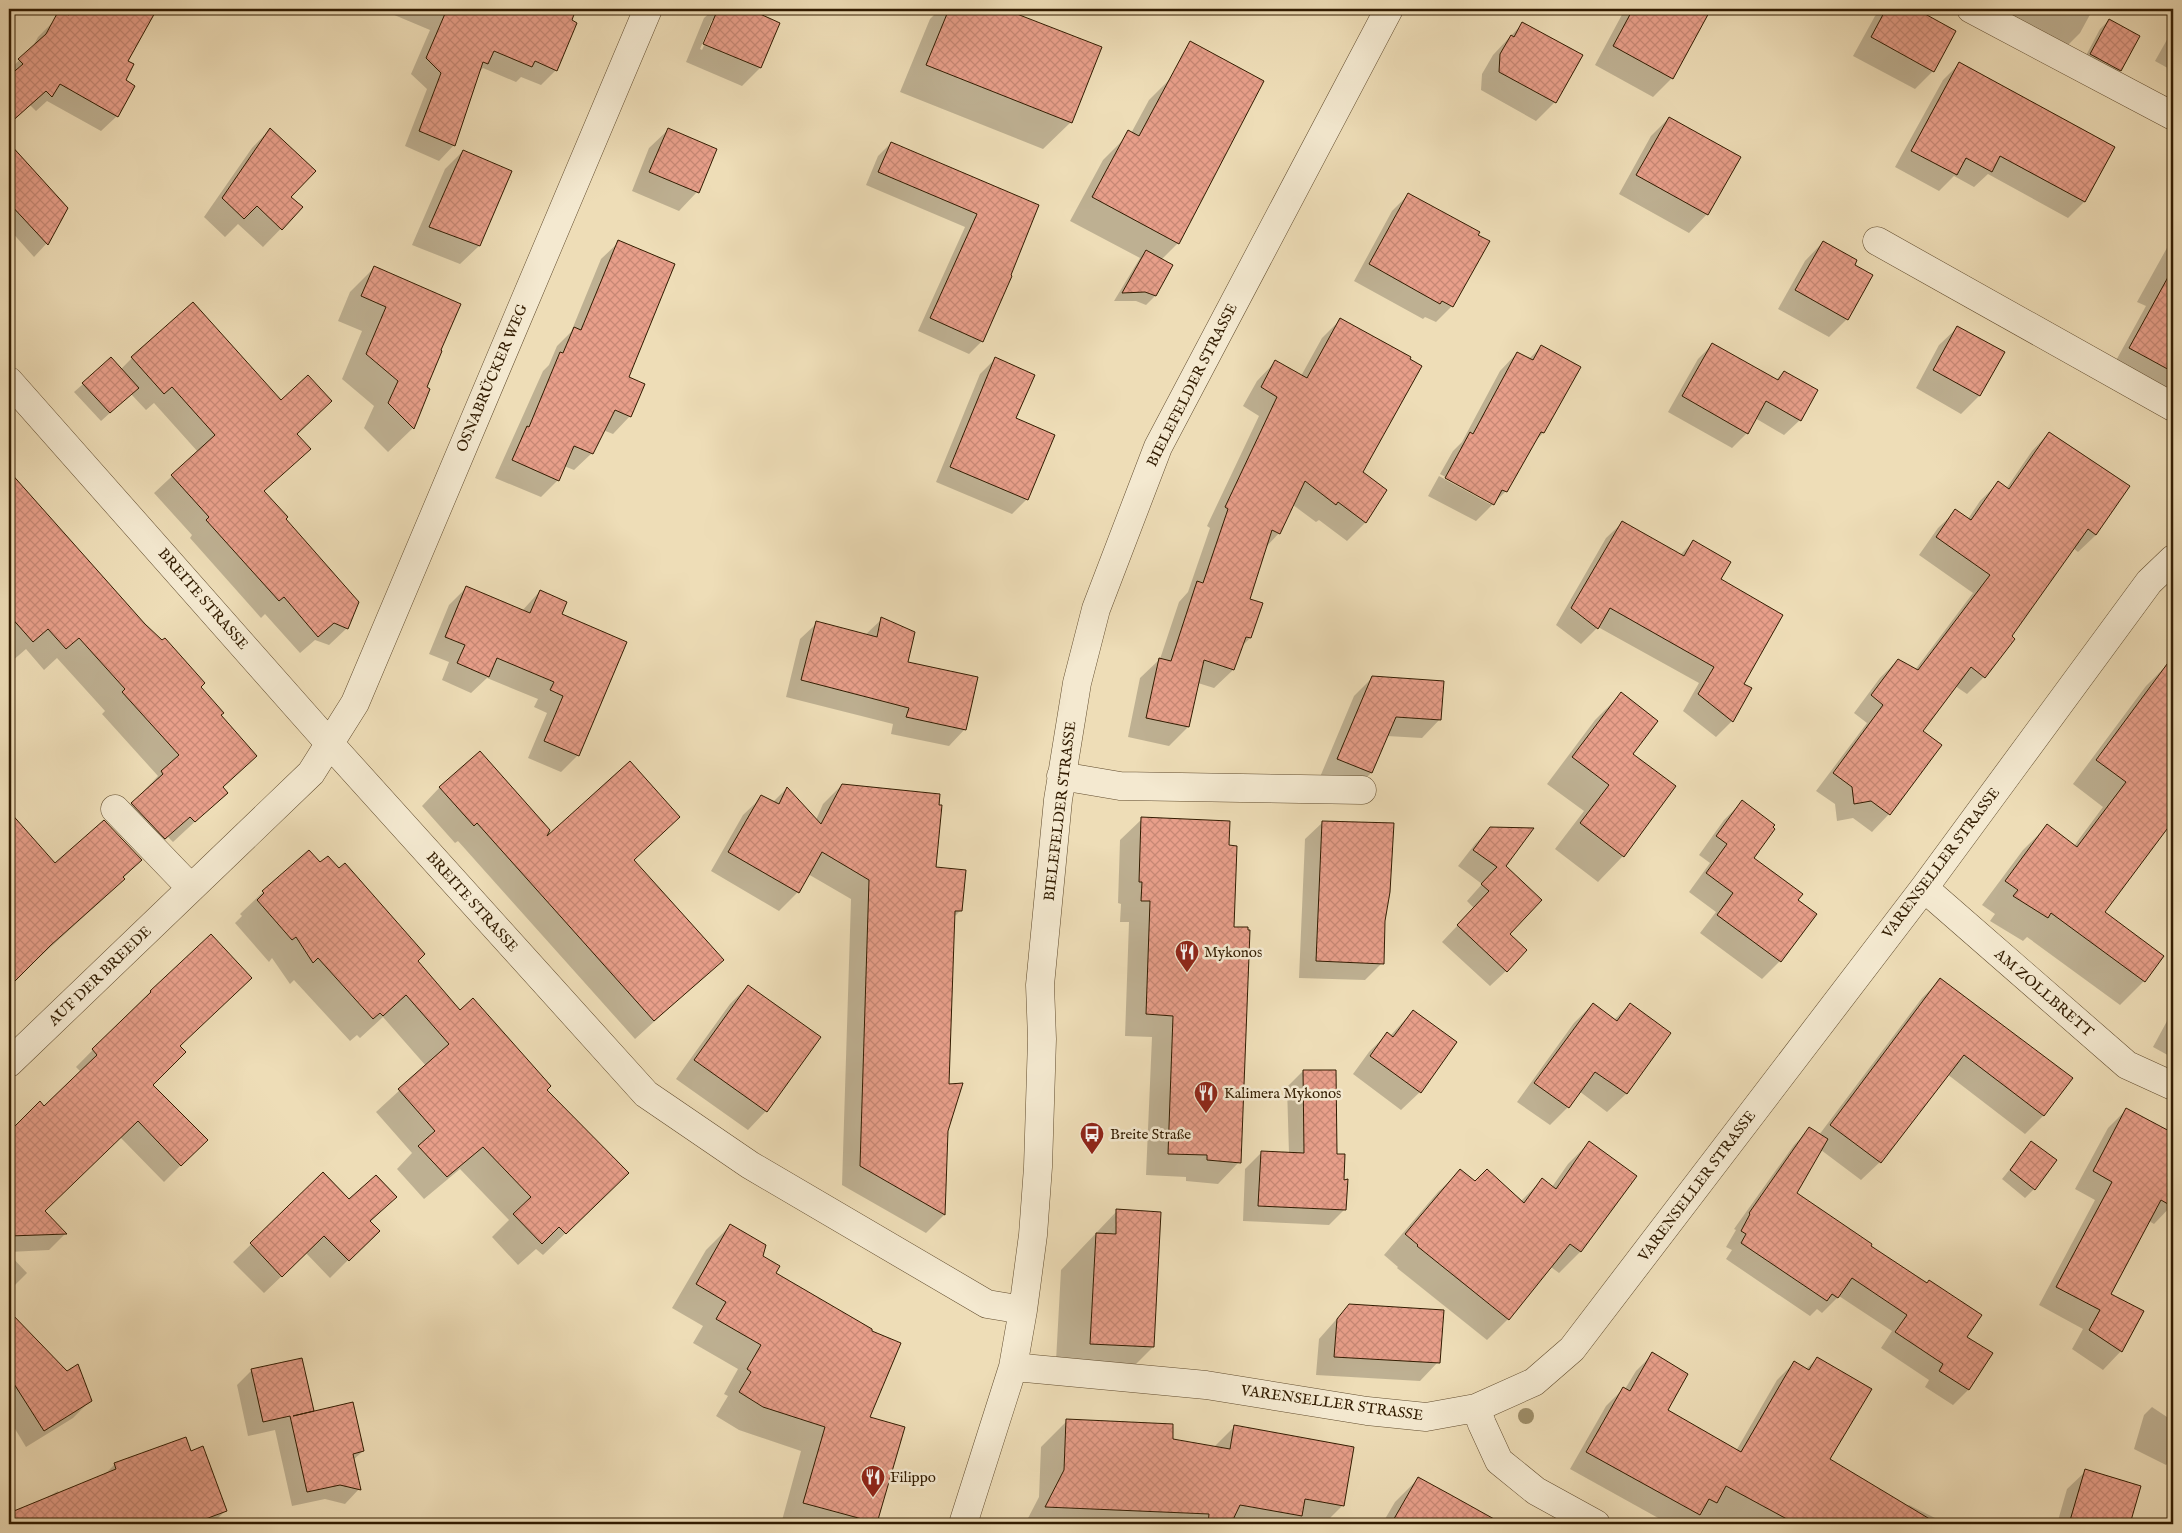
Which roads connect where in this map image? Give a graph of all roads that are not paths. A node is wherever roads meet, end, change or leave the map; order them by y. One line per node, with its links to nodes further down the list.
1 (648, 9): 9 (street, OSNABRÜCKER WEG)
2 (1389, 9): 10 (street, BIELEFELDER STRASSE)
3 (1971, 9): 4 (street)
4 (2173, 116)
5 (1877, 241): 7 (street)
6 (9, 382): 9 (street, BREITE STRASSE)
7 (2173, 407)
8 (2173, 559): 14 (street, VARENSELLER STRASSE)
9 (330, 744): 13 (street, AUF DER BREEDE); 17 (street, BREITE STRASSE)
10 (1061, 776): 11 (street); 17 (street, BIELEFELDER STRASSE)
11 (1362, 790)
12 (115, 809): 13 (street)
13 (192, 888): 15 (street, AUF DER BREEDE)
14 (1924, 888): 16 (street, AM ZOLLBRETT); 19 (street, VARENSELLER STRASSE)
15 (9, 1063)
16 (2173, 1086)
17 (1023, 1310): 18 (street, BIELEFELDER STRASSE)
18 (1013, 1367): 19 (street, VARENSELLER STRASSE); 20 (street, BIELEFELDER STRASSE)
19 (1476, 1408): 21 (street)
20 (963, 1524)
21 (1596, 1524)

